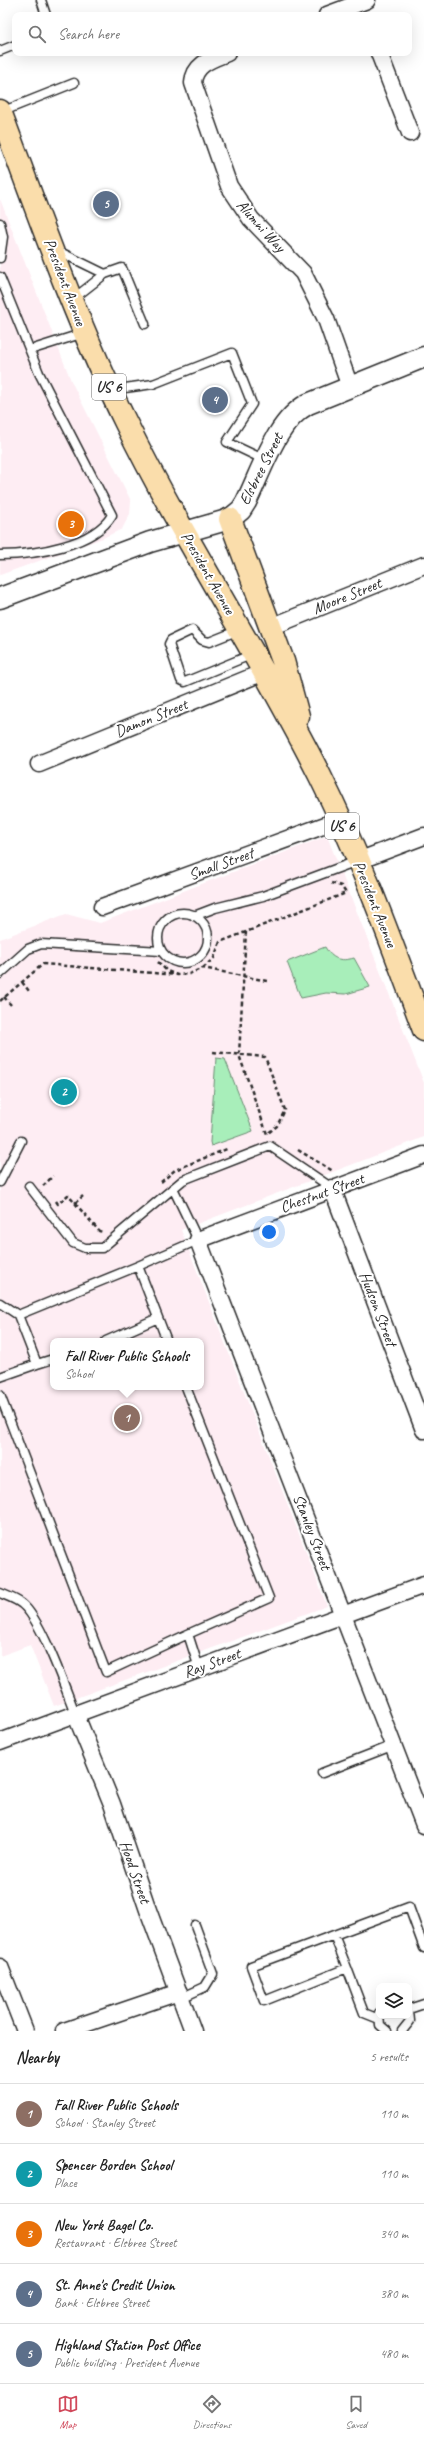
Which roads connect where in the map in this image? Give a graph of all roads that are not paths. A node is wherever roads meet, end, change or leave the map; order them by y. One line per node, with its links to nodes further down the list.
1 (41, 0): 3 (lane)
2 (363, 6): 4 (street)
3 (45, 12)
4 (339, 12)
5 (12, 46): 6 (lane)
6 (0, 51)
7 (221, 56): 22 (street, Alumni Way)
8 (379, 56): 11 (street)
9 (74, 83): 10 (lane)
10 (0, 112): 13 (main road, President Avenue / US 6)
11 (410, 133)
12 (0, 223): 14 (lane)
13 (51, 247): 15 (lane); 17 (main road, President Avenue / US 6)
14 (0, 258)
15 (105, 274): 17 (lane); 18 (lane)
16 (0, 277): 20 (lane)
17 (71, 300): 19 (main road, President Avenue / US 6)
18 (145, 324)
19 (85, 332): 20 (lane); 23 (main road, President Avenue / US 6)
20 (30, 350): 27 (lane)
21 (424, 357): 22 (street, Elsbree Street)
22 (350, 387): 24 (street, Elsbree Street)
23 (110, 390): 24 (lane); 26 (main road, President Avenue / US 6)
24 (267, 460): 25 (street, Elsbree Street)
25 (230, 519): 26 (street, Elsbree Street); 30 (main road)
26 (184, 532): 29 (street, Elsbree Street); 31 (main road, President Avenue / US 6)
27 (0, 555)
28 (424, 565): 30 (street, Moore Street)
29 (0, 598)
30 (270, 627): 34 (main road)
31 (240, 629): 32 (main road, President Avenue / US 6); 32 (lane)
32 (253, 653): 33 (main road, President Avenue / US 6)
33 (264, 672): 34 (main road, President Avenue / US 6); 35 (street, Damon Street)
34 (308, 754): 36 (main road, President Avenue / US 6)
35 (39, 764)
36 (339, 820): 38 (main road, President Avenue / US 6); 39 (street, Small Street)
37 (424, 836): 38 (street)
38 (358, 861): 40 (lane); 44 (main road, President Avenue / US 6)
39 (102, 907)
40 (194, 916): 41 (lane); 41 (lane)
41 (161, 951): 42 (lane)
42 (3, 969): 43 (lane)
43 (0, 974)
44 (424, 1030)
45 (21, 1141): 47 (lane)
46 (424, 1155): 50 (street, Chestnut Street)
47 (0, 1182)
48 (29, 1186): 49 (lane)
49 (173, 1188): 50 (lane); 51 (lane)
50 (332, 1188): 51 (street, Chestnut Street); 63 (street, Hudson Street)
51 (198, 1240): 52 (lane); 66 (street, Stanley Street)
52 (138, 1266): 54 (lane); 55 (lane)
53 (0, 1303): 54 (lane)
54 (18, 1314): 59 (lane)
55 (158, 1318): 56 (lane); 57 (lane)
56 (113, 1338)
57 (167, 1338)
58 (50, 1360): 59 (lane)
59 (37, 1364): 60 (lane)
60 (0, 1377)
61 (187, 1390): 67 (lane)
62 (0, 1395): 67 (lane)
63 (424, 1430)
64 (424, 1584): 66 (street, Ray Street)
65 (0, 1593): 69 (lane)
66 (344, 1615): 68 (street, Ray Street); 71 (street, Stanley Street)
67 (188, 1634): 68 (lane)
68 (199, 1668): 69 (street, Ray Street)
69 (75, 1713): 70 (street, Ray Street); 79 (street, Hood Street)
70 (0, 1742)
71 (394, 1745): 72 (lane); 73 (street, Stanley Street)
72 (322, 1774)
73 (424, 1825)
74 (195, 1925): 79 (lane)
75 (334, 1935): 76 (lane); 78 (lane); 78 (lane)
76 (424, 1948)
77 (0, 1967): 86 (street)
78 (347, 1968): 82 (lane)
79 (180, 1995): 87 (street); 88 (street, Hood Street)
80 (424, 2004): 81 (lane)
81 (412, 2009)
82 (376, 2015)
83 (379, 2019): 89 (lane)
84 (409, 2019): 85 (lane)
85 (408, 2029)
86 (25, 2031)
87 (64, 2031)
88 (194, 2031)
89 (387, 2031)

